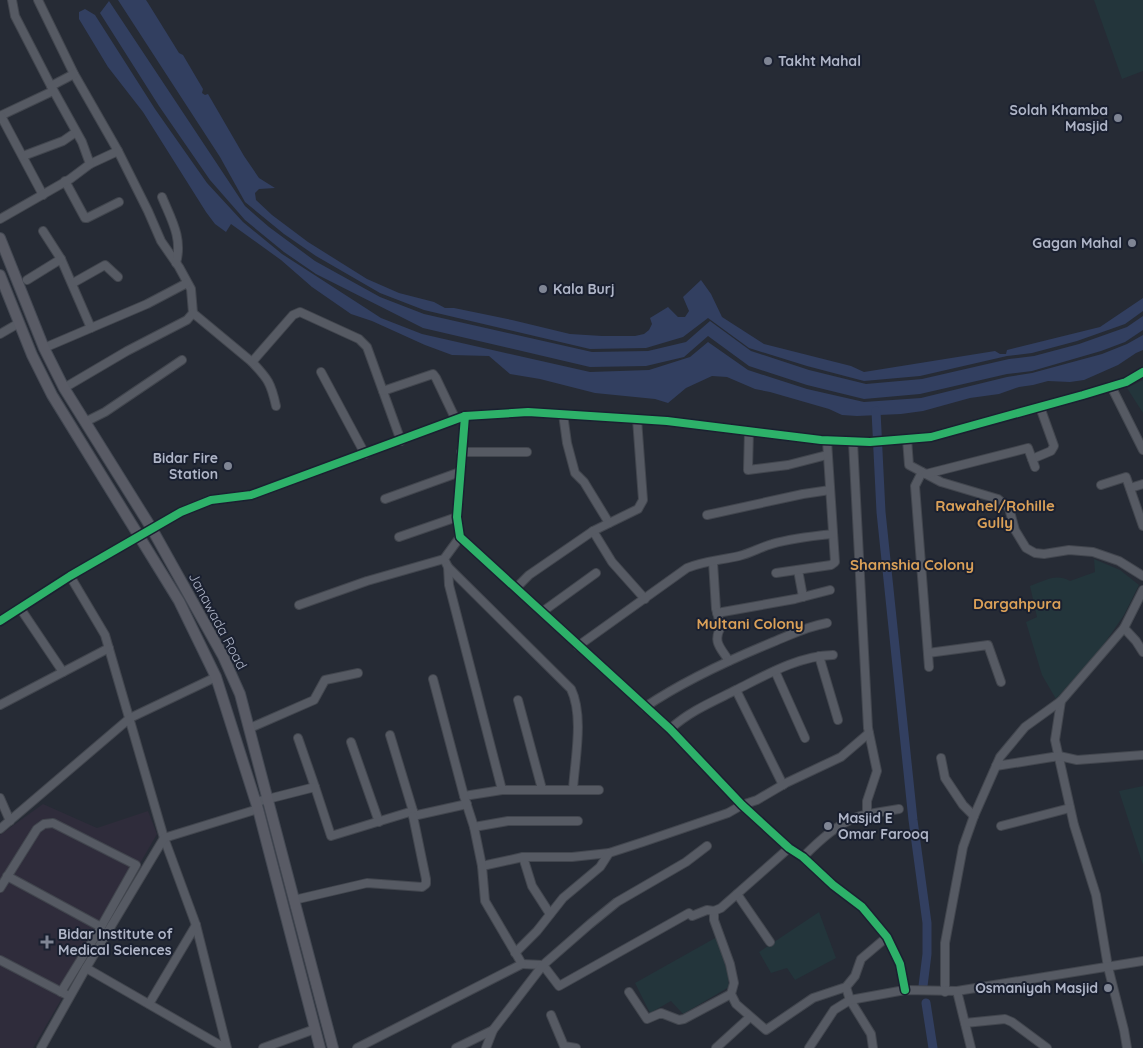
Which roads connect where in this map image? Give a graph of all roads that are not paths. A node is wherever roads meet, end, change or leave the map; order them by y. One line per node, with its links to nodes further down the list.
1 (12, 0): 4 (street)
2 (38, 0): 3 (street)
3 (74, 74): 4 (street); 7 (street)
4 (52, 88): 5 (street); 6 (street)
5 (0, 116): 8 (street)
6 (76, 132): 8 (street); 9 (street)
7 (118, 151): 9 (street); 18 (street)
8 (23, 156): 11 (street)
9 (90, 164): 10 (street)
10 (65, 182): 11 (street); 13 (street)
11 (43, 195): 14 (street)
12 (162, 197): 18 (street)
13 (119, 202)
14 (0, 219)
15 (43, 231): 17 (street)
16 (0, 238): 28 (main road, Janawada Road)
17 (61, 260): 21 (street); 23 (street)
18 (176, 263): 22 (street)
19 (0, 275): 25 (main road, Janawada Road)
20 (118, 277): 23 (street)
21 (27, 280)
22 (187, 282): 24 (street); 26 (street)
23 (73, 284): 26 (street)
24 (193, 314): 30 (street); 34 (street)
25 (19, 323): 27 (street); 67 (main road, Janawada Road)
26 (91, 328): 28 (street)
27 (0, 334)
28 (44, 348): 34 (main road, Janawada Road)
29 (182, 360): 42 (street)
30 (252, 362): 35 (street); 36 (street)
31 (321, 372): 51 (street)
32 (1143, 372): 33 (street)
33 (1111, 386): 37 (street); 48 (street)
34 (64, 388): 42 (main road, Janawada Road)
35 (383, 391): 41 (street); 45 (street)
36 (276, 406)
37 (1040, 407): 44 (street); 54 (street)
38 (563, 414): 39 (street); 40 (street); 62 (street)
39 (465, 416): 41 (street); 49 (street)
40 (638, 419): 43 (street); 62 (street)
41 (456, 420): 45 (street)
42 (85, 422): 64 (main road, Janawada Road)
43 (749, 431): 46 (street); 52 (street)
44 (904, 439): 47 (street); 54 (street)
45 (400, 441): 51 (street)
46 (826, 441): 47 (street); 52 (street)
47 (853, 442): 113 (street)
48 (1143, 450)
49 (461, 452): 50 (street); 53 (street)
50 (527, 452)
51 (365, 454): 64 (street)
52 (827, 455): 58 (street)
53 (460, 472): 59 (street); 61 (street)
54 (924, 473): 77 (street); 93 (street)
55 (1143, 484): 57 (street)
56 (1101, 486): 57 (street)
57 (1130, 488): 63 (street)
58 (830, 490): 60 (street); 66 (street)
59 (385, 499)
60 (707, 515)
61 (456, 517): 68 (street); 69 (street)
62 (609, 523): 65 (street)
63 (1143, 526)
64 (152, 529): 67 (street); 111 (main road, Janawada Road)
65 (593, 531): 78 (street); 82 (street)
66 (833, 534): 71 (street); 73 (street)
67 (139, 536): 76 (street); 101 (main road, Janawada Road)
68 (399, 537)
69 (460, 537): 70 (street); 78 (street)
70 (444, 559): 72 (street); 83 (street)
71 (713, 562): 82 (street); 86 (street)
72 (448, 567): 125 (street); 126 (street)
73 (798, 570): 74 (street); 81 (street)
74 (776, 573)
75 (596, 574): 85 (street)
76 (70, 576): 84 (street); 91 (street)
77 (1143, 576)
78 (516, 588): 85 (street)
79 (830, 590): 81 (street)
80 (1143, 590): 89 (street)
81 (802, 597): 86 (street)
82 (645, 599): 90 (street)
83 (299, 605)
84 (20, 608): 87 (street); 99 (street)
85 (542, 612): 90 (street)
86 (717, 613): 96 (street)
87 (0, 621)
88 (827, 623): 96 (street)
89 (1124, 628): 92 (street); 106 (street)
90 (578, 646): 108 (street)
91 (109, 648): 99 (street); 109 (street)
92 (1143, 652)
93 (928, 653): 97 (street); 103 (street)
94 (833, 655): 95 (street)
95 (819, 656): 98 (street); 110 (street)
96 (730, 661): 108 (street)
97 (930, 667)
98 (775, 671): 104 (street); 116 (street)
99 (64, 672): 107 (street)
100 (358, 673): 111 (street)
101 (216, 677): 109 (street); 131 (main road, Janawada Road)
102 (433, 679): 130 (street)
103 (1001, 682)
104 (736, 690): 112 (street); 122 (street)
105 (518, 700): 124 (street)
106 (1061, 700): 119 (street); 121 (street)
107 (0, 705)
108 (645, 707): 112 (street)
109 (130, 718): 138 (street); 144 (street)
110 (838, 720)
111 (250, 728): 129 (main road, Janawada Road)
112 (670, 729): 132 (street)
113 (869, 733): 122 (street); 136 (street)
114 (390, 734): 135 (street)
115 (298, 738): 123 (street)
116 (805, 738)
117 (351, 742): 140 (street)
118 (1143, 755): 119 (street)
119 (1059, 756): 121 (street); 134 (street)
120 (941, 758): 137 (street)
121 (996, 766): 137 (street)
122 (783, 785): 132 (street)
123 (315, 787): 129 (street); 140 (street)
124 (542, 789): 125 (street); 126 (street)
125 (573, 789): 127 (street)
126 (502, 790): 130 (street)
127 (599, 790)
128 (0, 798): 138 (street)
129 (269, 799): 131 (street); 154 (main road, Janawada Road)
130 (465, 800): 135 (street); 142 (street)
131 (257, 805): 144 (street); 181 (main road, Janawada Road)
132 (742, 805): 146 (street); 147 (street)
133 (899, 808): 136 (street)
134 (1070, 808): 141 (street); 166 (street)
135 (413, 814): 140 (street); 154 (street)
136 (867, 815): 149 (street)
137 (974, 816): 172 (street)
138 (10, 821): 143 (street)
139 (578, 821): 142 (street)
140 (378, 822)
141 (1001, 826)
142 (474, 827): 150 (street)
143 (0, 829)
144 (164, 838): 157 (street); 167 (street)
145 (707, 846): 165 (street)
146 (790, 848): 149 (street); 153 (street)
147 (609, 853): 148 (street); 156 (street)
148 (523, 857): 150 (street); 156 (street)
149 (803, 857): 159 (street)
150 (482, 866): 161 (street)
151 (7, 876): 152 (street); 158 (street); 158 (street)
152 (0, 888)
153 (737, 894): 155 (street); 160 (street)
154 (294, 900): 189 (main road, Janawada Road)
155 (714, 911): 165 (street); 174 (street)
156 (550, 914): 161 (street)
157 (196, 925): 177 (street); 186 (street)
158 (101, 927): 170 (street)
159 (887, 937): 168 (street); 169 (street)
160 (770, 942)
161 (515, 953): 164 (street)
162 (0, 960): 170 (street)
163 (1143, 961): 166 (street)
164 (522, 964): 165 (street); 183 (street)
165 (543, 965): 182 (street)
166 (1108, 966): 173 (street); 198 (street)
167 (86, 968): 175 (street); 177 (street)
168 (846, 986): 176 (street); 179 (street)
169 (905, 990): 172 (street); 176 (street)
170 (61, 992): 175 (street)
171 (629, 992): 174 (street)
172 (945, 992): 173 (street)
173 (957, 992): 180 (street)
174 (732, 994): 179 (street)
175 (70, 996): 185 (street)
176 (850, 1000): 184 (street); 195 (street)
177 (148, 1004): 186 (street)
178 (551, 1015): 193 (street)
179 (750, 1017): 194 (street)
180 (965, 1023): 196 (street); 197 (street)
181 (315, 1029): 187 (street); 188 (main road, Janawada Road)
182 (494, 1030): 191 (street); 192 (street)
183 (369, 1045): 190 (street)
184 (870, 1046)
185 (40, 1048)
186 (226, 1048)
187 (263, 1048)
188 (320, 1048)
189 (333, 1048)
190 (357, 1048)
191 (456, 1048)
192 (486, 1048)
193 (576, 1048)
194 (716, 1048)
195 (809, 1048)
196 (971, 1048)
197 (1047, 1048)
198 (1127, 1048)

